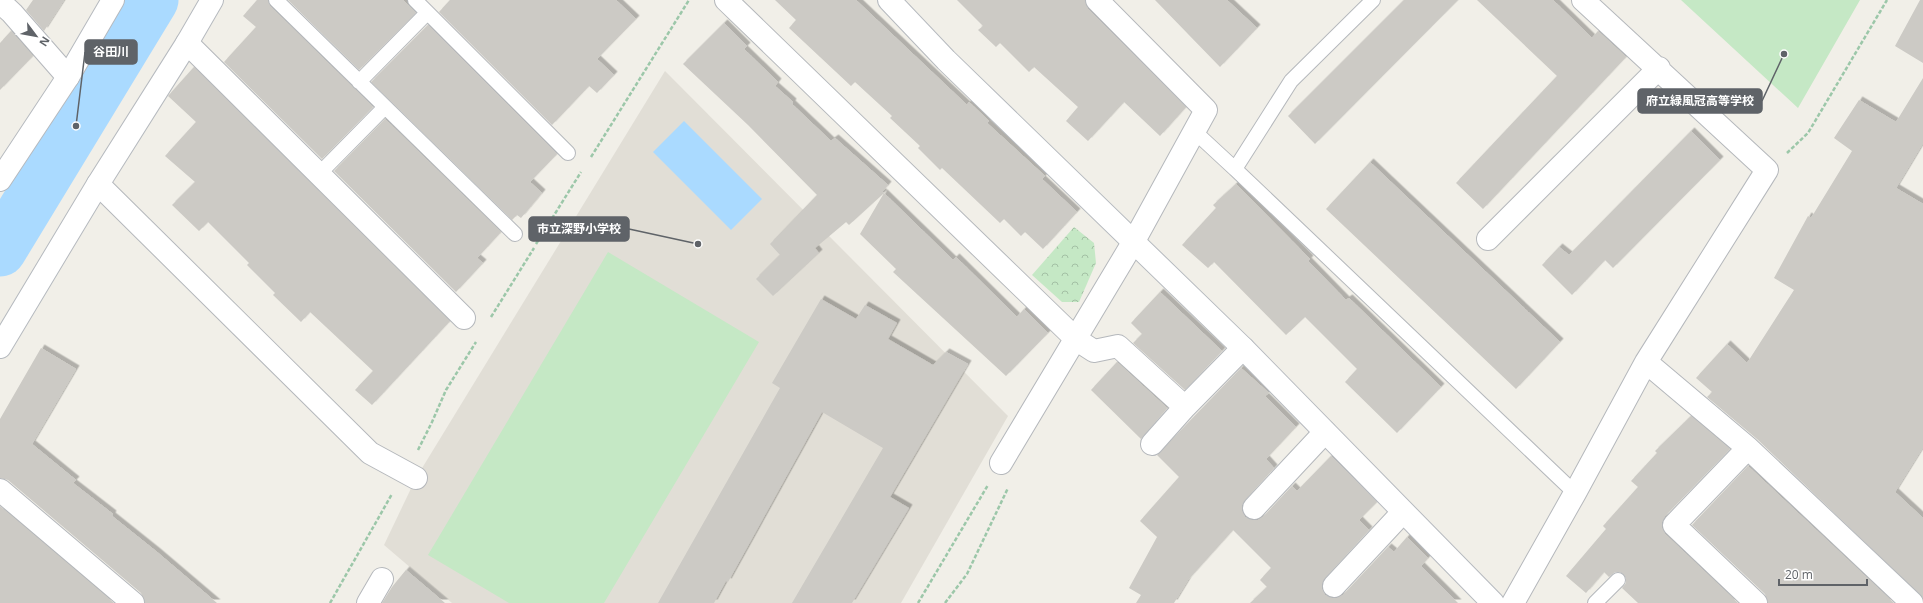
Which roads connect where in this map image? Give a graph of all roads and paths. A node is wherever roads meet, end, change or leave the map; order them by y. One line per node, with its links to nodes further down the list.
1 (113, 0): 16 (street)
2 (212, 0): 14 (street)
3 (276, 0): 17 (lane)
4 (415, 0): 13 (lane)
5 (689, 0): 21 (path)
6 (726, 0): 34 (street)
7 (889, 0): 30 (street)
8 (1097, 0): 19 (street)
9 (1373, 0): 23 (lane)
10 (1583, 0): 15 (street)
11 (1886, 0): 24 (path)
12 (11, 5): 16 (street)
13 (427, 13): 17 (lane); 20 (lane)
14 (187, 43): 25 (street); 27 (street)
15 (1659, 68): 24 (street); 29 (street)
16 (68, 77): 26 (street)
17 (359, 82): 18 (lane)
18 (385, 107): 25 (lane); 28 (lane)
19 (1194, 131): 23 (lane); 30 (street)
20 (568, 153)
21 (588, 161)
22 (584, 167): 32 (path)
23 (1235, 169): 45 (lane)
24 (1767, 170): 37 (street)
25 (319, 174): 31 (street)
26 (0, 180)
27 (98, 184): 35 (street); 43 (street)
28 (514, 234)
29 (1488, 239)
30 (1134, 241): 34 (street); 36 (street)
31 (464, 318)
32 (488, 321)
33 (477, 340): 43 (path)
34 (1077, 340): 38 (street); 42 (street)
35 (0, 347)
36 (1243, 348): 38 (street); 39 (street)
37 (1646, 362): 41 (street); 45 (street)
38 (1186, 407): 40 (street)
39 (1325, 432): 46 (street); 47 (street)
40 (1152, 444)
41 (1748, 448): 58 (street); 59 (street)
42 (1001, 463): 54 (path)
43 (410, 475): 52 (path)
44 (0, 490): 51 (street)
45 (1575, 493): 56 (street)
46 (1254, 508)
47 (1403, 512): 50 (street); 55 (street)
48 (382, 579): 53 (street)
49 (1618, 580): 57 (lane)
50 (1334, 586)
51 (133, 603)
52 (330, 603)
53 (368, 603)
54 (918, 603)
55 (1493, 603)
56 (1513, 603)
57 (1595, 603)
58 (1756, 603)
59 (1912, 603)

